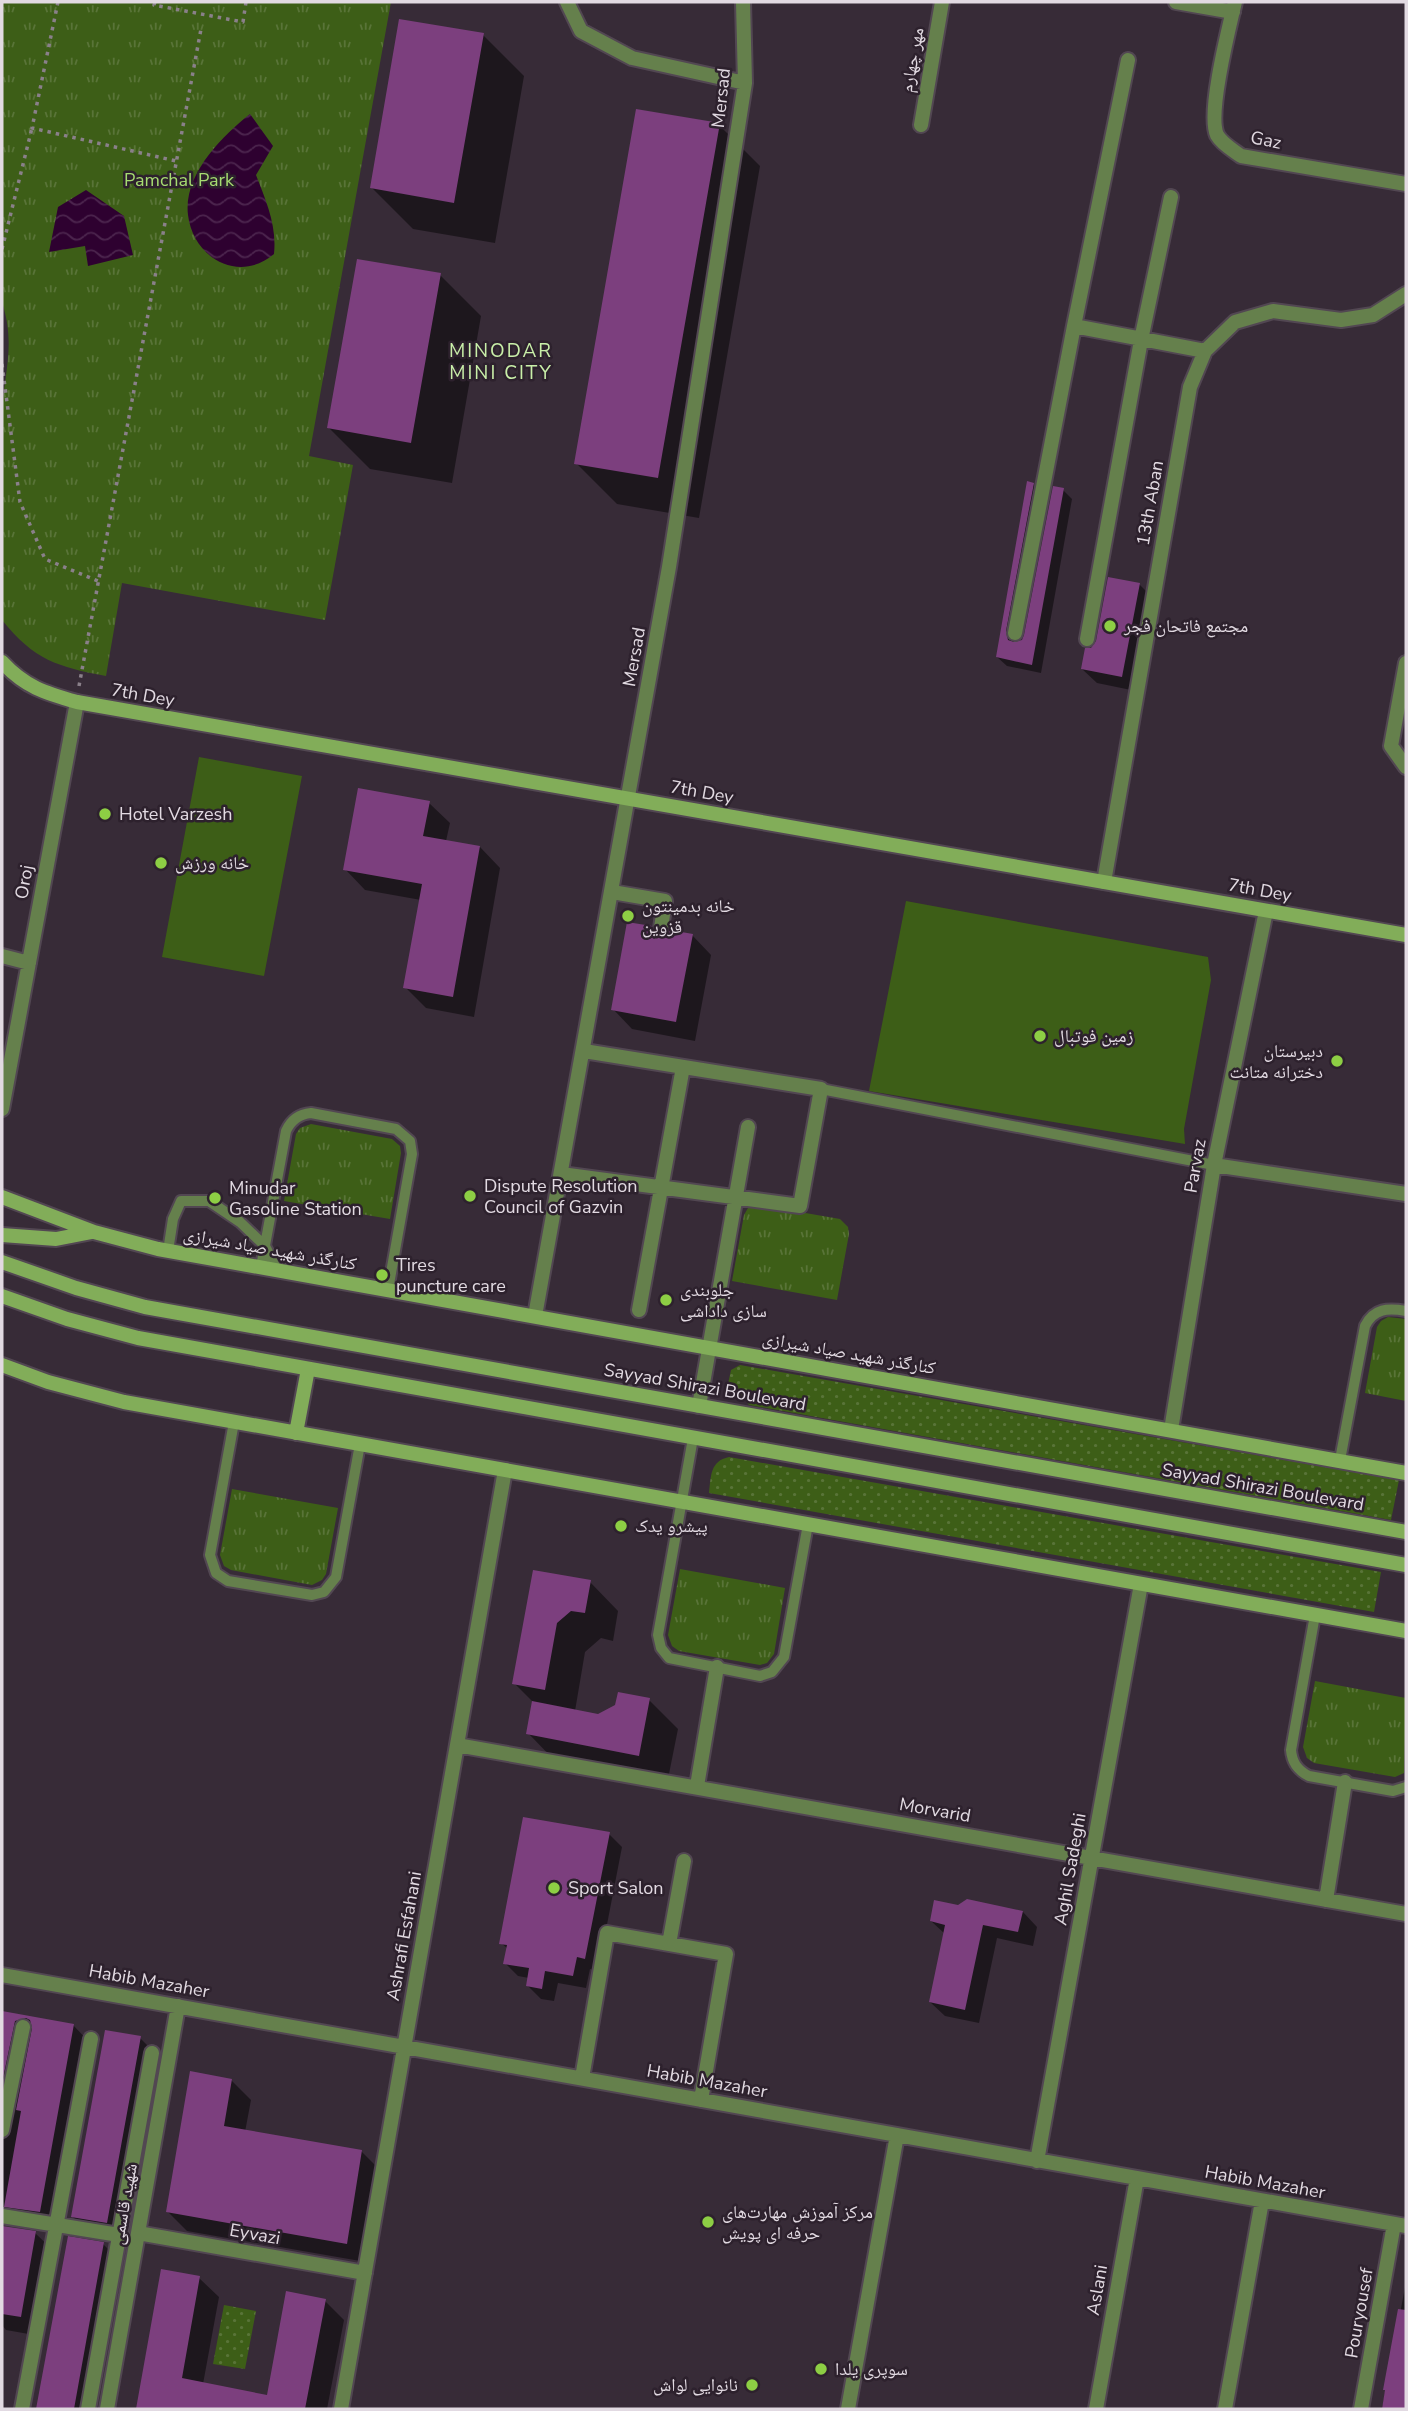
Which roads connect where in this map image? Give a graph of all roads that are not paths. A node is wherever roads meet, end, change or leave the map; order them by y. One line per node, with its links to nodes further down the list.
1 (567, 2): 7 (street)
2 (743, 2): 7 (street, Mersad)
3 (942, 2): 8 (street, مهر چهارم)
4 (1176, 2): 5 (street)
5 (1234, 7): 9 (street, Gaz)
6 (1128, 60): 12 (street)
7 (745, 83): 21 (street, Mersad)
8 (921, 125)
9 (1406, 184)
10 (1171, 197): 13 (street)
11 (1406, 294): 14 (street, 13th Aban)
12 (1074, 326): 13 (street); 15 (street)
13 (1141, 340): 14 (street); 16 (street)
14 (1205, 351): 22 (street, 13th Aban)
15 (1015, 634)
16 (1087, 639)
17 (2, 662): 19 (main road, 7th Dey)
18 (1406, 663): 20 (street)
19 (76, 702): 21 (main road, 7th Dey); 28 (street, Oroj)
20 (1406, 767)
21 (629, 799): 22 (main road, 7th Dey); 23 (street, Mersad)
22 (1104, 882): 24 (main road, 7th Dey)
23 (612, 892): 25 (street); 29 (street, Mersad)
24 (1266, 911): 26 (main road, 7th Dey); 34 (street, Parvaz)
25 (661, 928)
26 (1406, 935)
27 (2, 956): 28 (street)
28 (29, 963): 32 (street, Oroj)
29 (584, 1051): 30 (street); 35 (street, Mersad)
30 (683, 1067): 31 (street); 36 (street)
31 (821, 1089): 34 (lane); 39 (street)
32 (2, 1110)
33 (748, 1127): 39 (street)
34 (1214, 1165): 37 (street); 57 (street, Parvaz)
35 (561, 1174): 36 (street); 51 (street, Mersad)
36 (661, 1188): 39 (street); 49 (street)
37 (1406, 1194)
38 (2, 1197): 40 (main road, کنارگذر شهید صیاد شیرازی)
39 (734, 1198): 52 (street)
40 (94, 1232): 41 (main road); 43 (main road, کنارگذر شهید صیاد شیرازی)
41 (2, 1235)
42 (265, 1246): 43 (lane); 45 (lane); 46 (lane); 47 (lane)
43 (168, 1251): 45 (main road, کنارگذر شهید صیاد شیرازی)
44 (2, 1262): 55 (main road, Sayyad Shirazi Boulevard)
45 (261, 1267): 46 (main road, کنارگذر شهید صیاد شیرازی)
46 (277, 1270): 47 (main road, کنارگذر شهید صیاد شیرازی)
47 (387, 1290): 51 (main road, کنارگذر شهید صیاد شیرازی)
48 (2, 1296): 54 (main road)
49 (639, 1310)
50 (1406, 1311): 61 (lane)
51 (535, 1316): 52 (main road, کنارگذر شهید صیاد شیرازی)
52 (709, 1347): 55 (street); 57 (main road, کنارگذر شهید صیاد شیرازی)
53 (2, 1365): 56 (main road)
54 (308, 1369): 58 (main road); 59 (main road)
55 (699, 1406): 66 (main road, Sayyad Shirazi Boulevard)
56 (234, 1422): 58 (main road); 60 (lane)
57 (1171, 1430): 61 (main road, کنارگذر شهید صیاد شیرازی)
58 (296, 1433): 60 (main road)
59 (693, 1437): 64 (lane); 67 (main road)
60 (360, 1444): 62 (main road)
61 (1340, 1460): 63 (main road, کنارگذر شهید صیاد شیرازی)
62 (505, 1470): 64 (main road); 72 (street, Ashrafi Esfahani)
63 (1406, 1473)
64 (682, 1502): 65 (main road); 71 (lane)
65 (808, 1524): 68 (main road); 71 (lane)
66 (1406, 1532)
67 (1406, 1565)
68 (1141, 1584): 69 (main road); 76 (street, Aghil Sadeghi)
69 (1315, 1615): 70 (main road); 73 (lane)
70 (1406, 1631)
71 (717, 1667): 74 (street)
72 (457, 1745): 74 (street, Morvarid); 85 (street, Ashrafi Esfahani)
73 (1345, 1782): 75 (lane); 78 (street)
74 (697, 1786): 76 (street, Morvarid)
75 (1406, 1787)
76 (1091, 1858): 78 (street, Morvarid); 91 (street, Aghil Sadeghi)
77 (684, 1861): 80 (street)
78 (1326, 1900): 79 (street, Morvarid)
79 (1406, 1914)
80 (669, 1944): 87 (street); 88 (street)
81 (2, 1975): 82 (street, Habib Mazaher)
82 (178, 2006): 85 (street, Habib Mazaher); 97 (street, شهید قاسمی)
83 (23, 2027): 89 (street)
84 (91, 2039): 95 (street)
85 (404, 2047): 87 (street, Habib Mazaher); 99 (street, Ashrafi Esfahani)
86 (152, 2053): 98 (street)
87 (582, 2078): 88 (street, Habib Mazaher)
88 (701, 2100): 90 (street, Habib Mazaher)
89 (2, 2130)
90 (897, 2135): 91 (street, Habib Mazaher); 104 (street)
91 (1037, 2161): 92 (street, Habib Mazaher)
92 (1137, 2178): 93 (street, Habib Mazaher); 105 (street, Aslani)
93 (1262, 2200): 96 (street, Habib Mazaher); 106 (street)
94 (2, 2216): 95 (street)
95 (55, 2225): 98 (street); 100 (street)
96 (1400, 2225): 107 (street, Pouryousef)
97 (138, 2233): 99 (street, Eyvazi); 102 (street, شهید قاسمی)
98 (119, 2235): 101 (street)
99 (365, 2273): 103 (street, Ashrafi Esfahani)
100 (22, 2409)
101 (88, 2409)
102 (107, 2409)
103 (341, 2409)
104 (848, 2409)
105 (1096, 2409)
106 (1225, 2409)
107 (1362, 2409)

